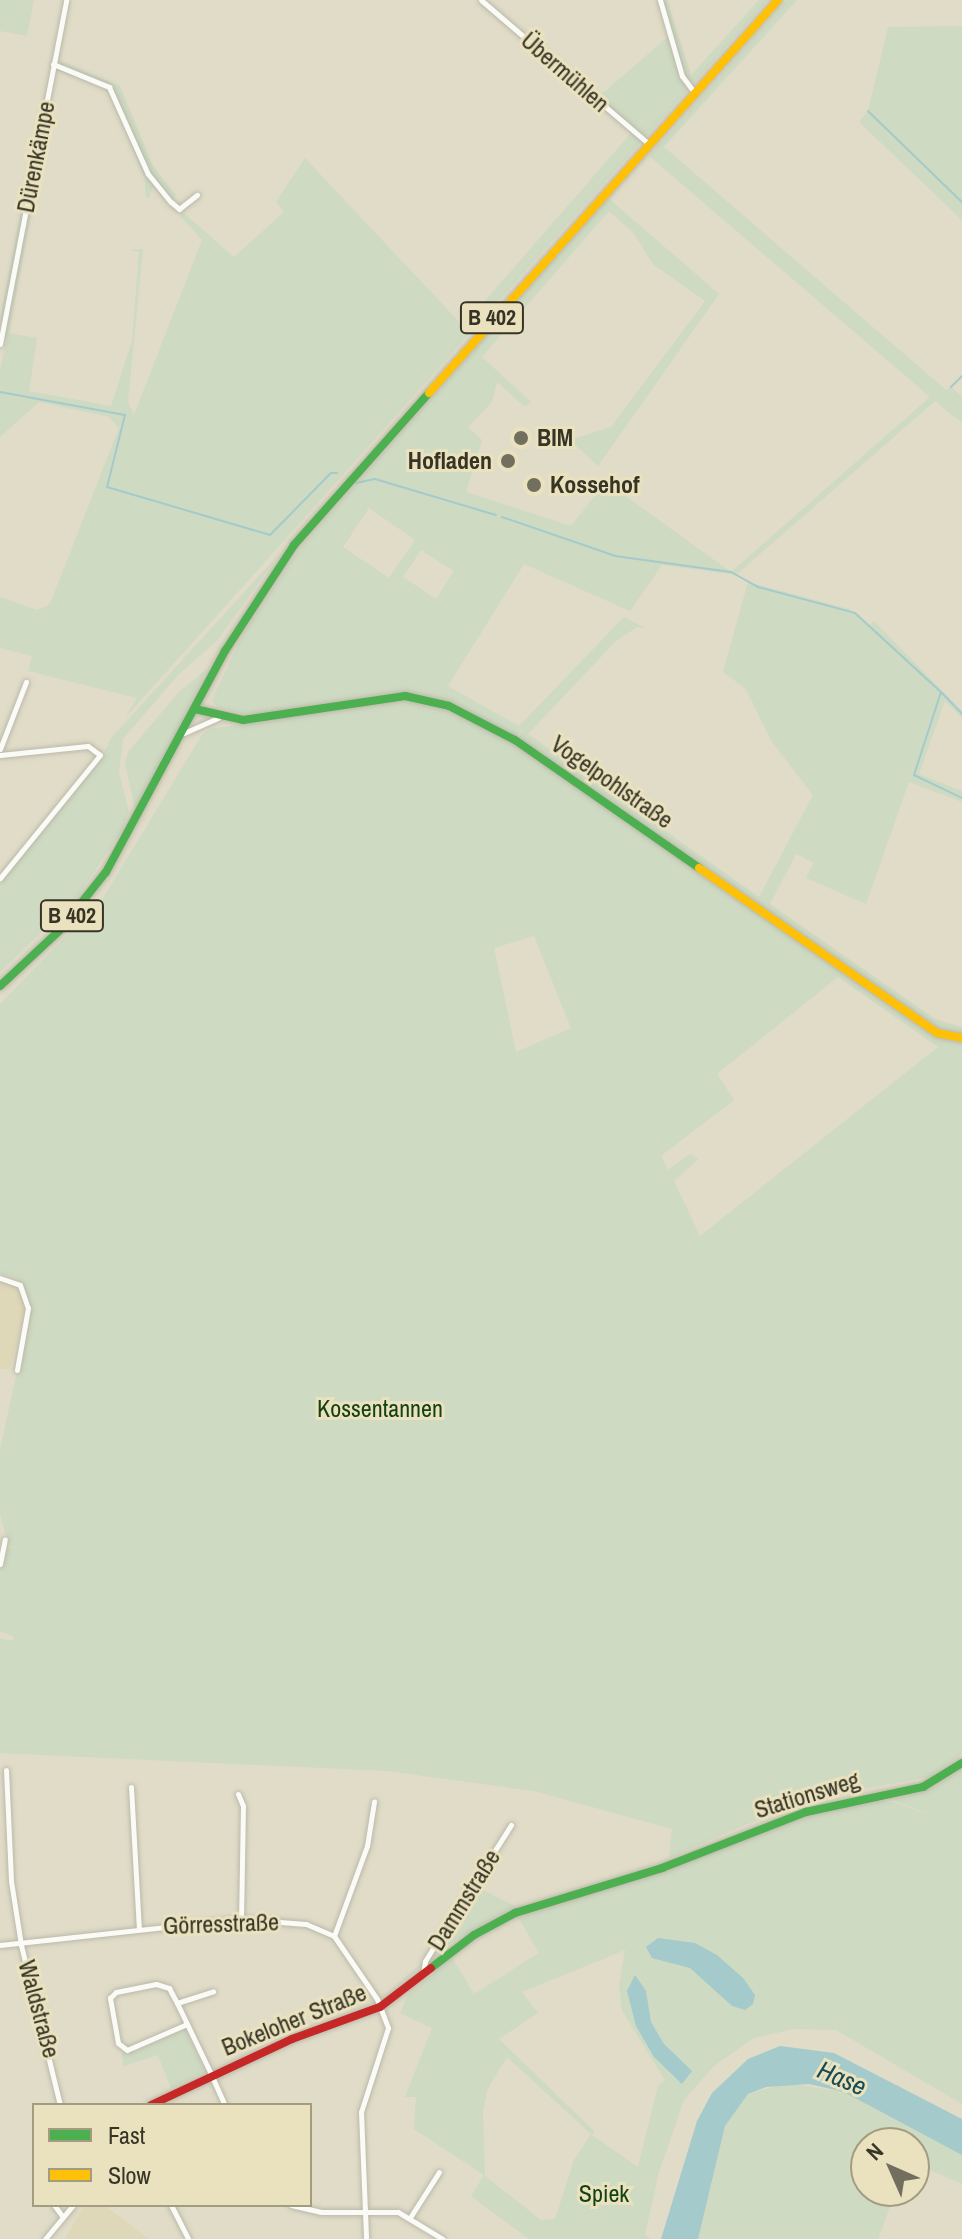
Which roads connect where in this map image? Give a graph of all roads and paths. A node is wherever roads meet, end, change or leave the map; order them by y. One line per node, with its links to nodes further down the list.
1 (66, 0): 5 (street, Dürenkämpe)
2 (481, 0): 7 (street, Übermühlen)
3 (660, 0): 6 (street)
4 (778, 0): 6 (street, B 402)
5 (53, 64): 8 (street); 9 (street, Dürenkämpe)
6 (695, 93): 7 (street, B 402)
7 (649, 144): 11 (street, B 402)
8 (197, 195)
9 (0, 344)
10 (26, 682): 14 (street)
11 (195, 709): 12 (street, Vogelpohlstraße); 13 (street, B 402)
12 (218, 718): 13 (street); 17 (street, Vogelpohlstraße)
13 (183, 734): 16 (street, B 402)
14 (0, 752): 15 (street)
15 (0, 878)
16 (0, 986)
17 (962, 1038)
18 (0, 1278): 19 (street)
19 (17, 1370)
20 (5, 1539): 21 (street)
21 (0, 1564)
22 (962, 1763): 28 (street, Stationsweg)
23 (6, 1770): 33 (street, Waldstraße)
24 (131, 1787): 30 (street)
25 (238, 1794): 29 (street)
26 (374, 1802): 31 (street)
27 (511, 1825): 34 (street, Dammstraße)
28 (662, 1868): 34 (street, Bokeloher Straße)
29 (241, 1919): 30 (street, Görresstraße); 31 (street, Görresstraße)
30 (139, 1928): 33 (street, Görresstraße)
31 (334, 1936): 37 (street)
32 (0, 1945): 33 (street, Görresstraße)
33 (21, 1945): 40 (street, Waldstraße)
34 (423, 1975): 37 (street, Bokeloher Straße)
35 (213, 1991): 36 (street)
36 (177, 2003): 38 (street); 38 (street)
37 (380, 2007): 39 (street, Bokeloher Straße); 48 (street)
38 (187, 2024): 39 (street)
39 (212, 2076): 41 (street, Bokeloher Straße); 42 (street)
40 (60, 2103)
41 (155, 2103)
42 (224, 2103)
43 (439, 2172): 49 (street)
44 (56, 2207): 50 (street)
45 (71, 2207): 50 (street)
46 (172, 2207): 52 (street)
47 (300, 2207): 48 (street)
48 (364, 2210): 49 (street); 53 (street)
49 (411, 2216): 54 (street)
50 (63, 2217): 51 (street)
51 (45, 2239)
52 (188, 2239)
53 (366, 2239)
54 (443, 2239)

